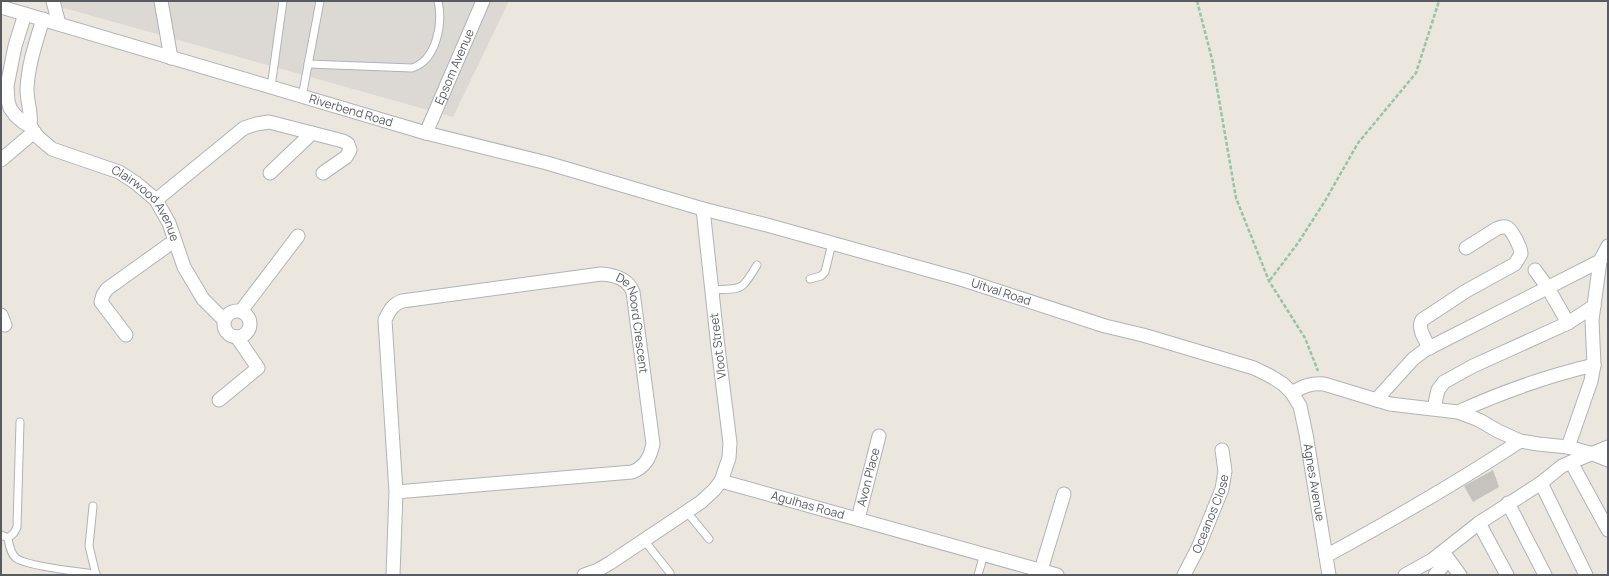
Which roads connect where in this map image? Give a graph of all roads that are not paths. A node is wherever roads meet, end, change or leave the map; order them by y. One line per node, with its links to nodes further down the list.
1 (54, 1): 10 (street)
2 (161, 1): 11 (street)
3 (283, 1): 13 (lane)
4 (320, 1): 12 (lane)
5 (438, 1): 12 (lane)
6 (481, 2): 17 (street, Epsom Avenue)
7 (1, 7): 8 (street, Riverbend Road)
8 (25, 14): 9 (street, Riverbend Road); 15 (street, Clairwood Avenue)
9 (43, 19): 10 (street, Riverbend Road); 15 (street)
10 (59, 24): 11 (street, Riverbend Road)
11 (171, 58): 13 (street, Riverbend Road)
12 (308, 64): 14 (lane)
13 (271, 87): 14 (street, Riverbend Road)
14 (302, 96): 17 (street, Riverbend Road)
15 (32, 129): 18 (street); 21 (street, Clairwood Avenue)
16 (312, 133): 19 (street); 20 (street); 21 (street)
17 (426, 133): 22 (street, Riverbend Road)
18 (1, 160)
19 (270, 173)
20 (323, 173)
21 (156, 200): 24 (street, Clairwood Avenue)
22 (703, 209): 25 (street, Uitval Road); 33 (street, Vloot Street)
23 (298, 236): 35 (street)
24 (174, 241): 36 (street, Clairwood Avenue); 38 (street)
25 (832, 243): 31 (lane); 42 (street, Uitval Road)
26 (1608, 246): 28 (street)
27 (1466, 248): 40 (street)
28 (1600, 261): 32 (street); 34 (street)
29 (757, 265): 33 (lane)
30 (1535, 270): 32 (street)
31 (810, 279)
32 (1548, 288): 37 (street); 40 (street)
33 (711, 290): 56 (street, Vloot Street)
34 (1594, 306): 37 (street); 41 (street)
35 (241, 311): 36 (street); 39 (street)
36 (224, 320): 39 (street)
37 (1568, 323): 45 (street)
38 (126, 335)
39 (238, 338): 43 (street)
40 (1430, 348): 44 (street)
41 (1594, 364): 46 (street); 50 (street)
42 (1292, 393): 44 (street); 70 (street, Agnes Avenue)
43 (219, 400)
44 (1376, 400): 45 (street)
45 (1434, 408): 46 (street)
46 (1458, 412): 49 (street)
47 (20, 422): 66 (lane)
48 (879, 436): 63 (street, Avon Place)
49 (1520, 441): 50 (street); 70 (street)
50 (1568, 447): 53 (street)
51 (1608, 447): 53 (street)
52 (1222, 450): 79 (street, Oceanos Close)
53 (1593, 454): 54 (street); 55 (street)
54 (1608, 460)
55 (1572, 462): 57 (street); 65 (street)
56 (721, 481): 62 (street); 63 (street, Agulhas Road)
57 (1541, 483): 60 (street); 86 (street)
58 (396, 492): 58 (street, De Noord Crescent); 75 (street, De Noord Crescent)
59 (1064, 494): 73 (street)
60 (1508, 503): 64 (street); 85 (street)
61 (93, 506): 74 (lane)
62 (687, 512): 67 (lane); 68 (street)
63 (858, 519): 69 (street, Agulhas Road)
64 (1479, 523): 71 (street); 84 (street)
65 (1608, 530)
66 (4, 536): 74 (lane)
67 (709, 539)
68 (644, 540): 72 (lane); 76 (street)
69 (984, 554): 73 (street, Agulhas Road); 77 (lane)
70 (1326, 556): 80 (street, Agnes Avenue)
71 (1445, 556): 81 (street); 82 (street); 83 (street)
72 (670, 573)
73 (1041, 573): 78 (street, Agulhas Road)
74 (96, 575)
75 (392, 575)
76 (584, 575)
77 (978, 575)
78 (1057, 575)
79 (1184, 575)
80 (1329, 575)
81 (1405, 575)
82 (1435, 575)
83 (1460, 575)
84 (1507, 575)
85 (1545, 575)
86 (1586, 575)

